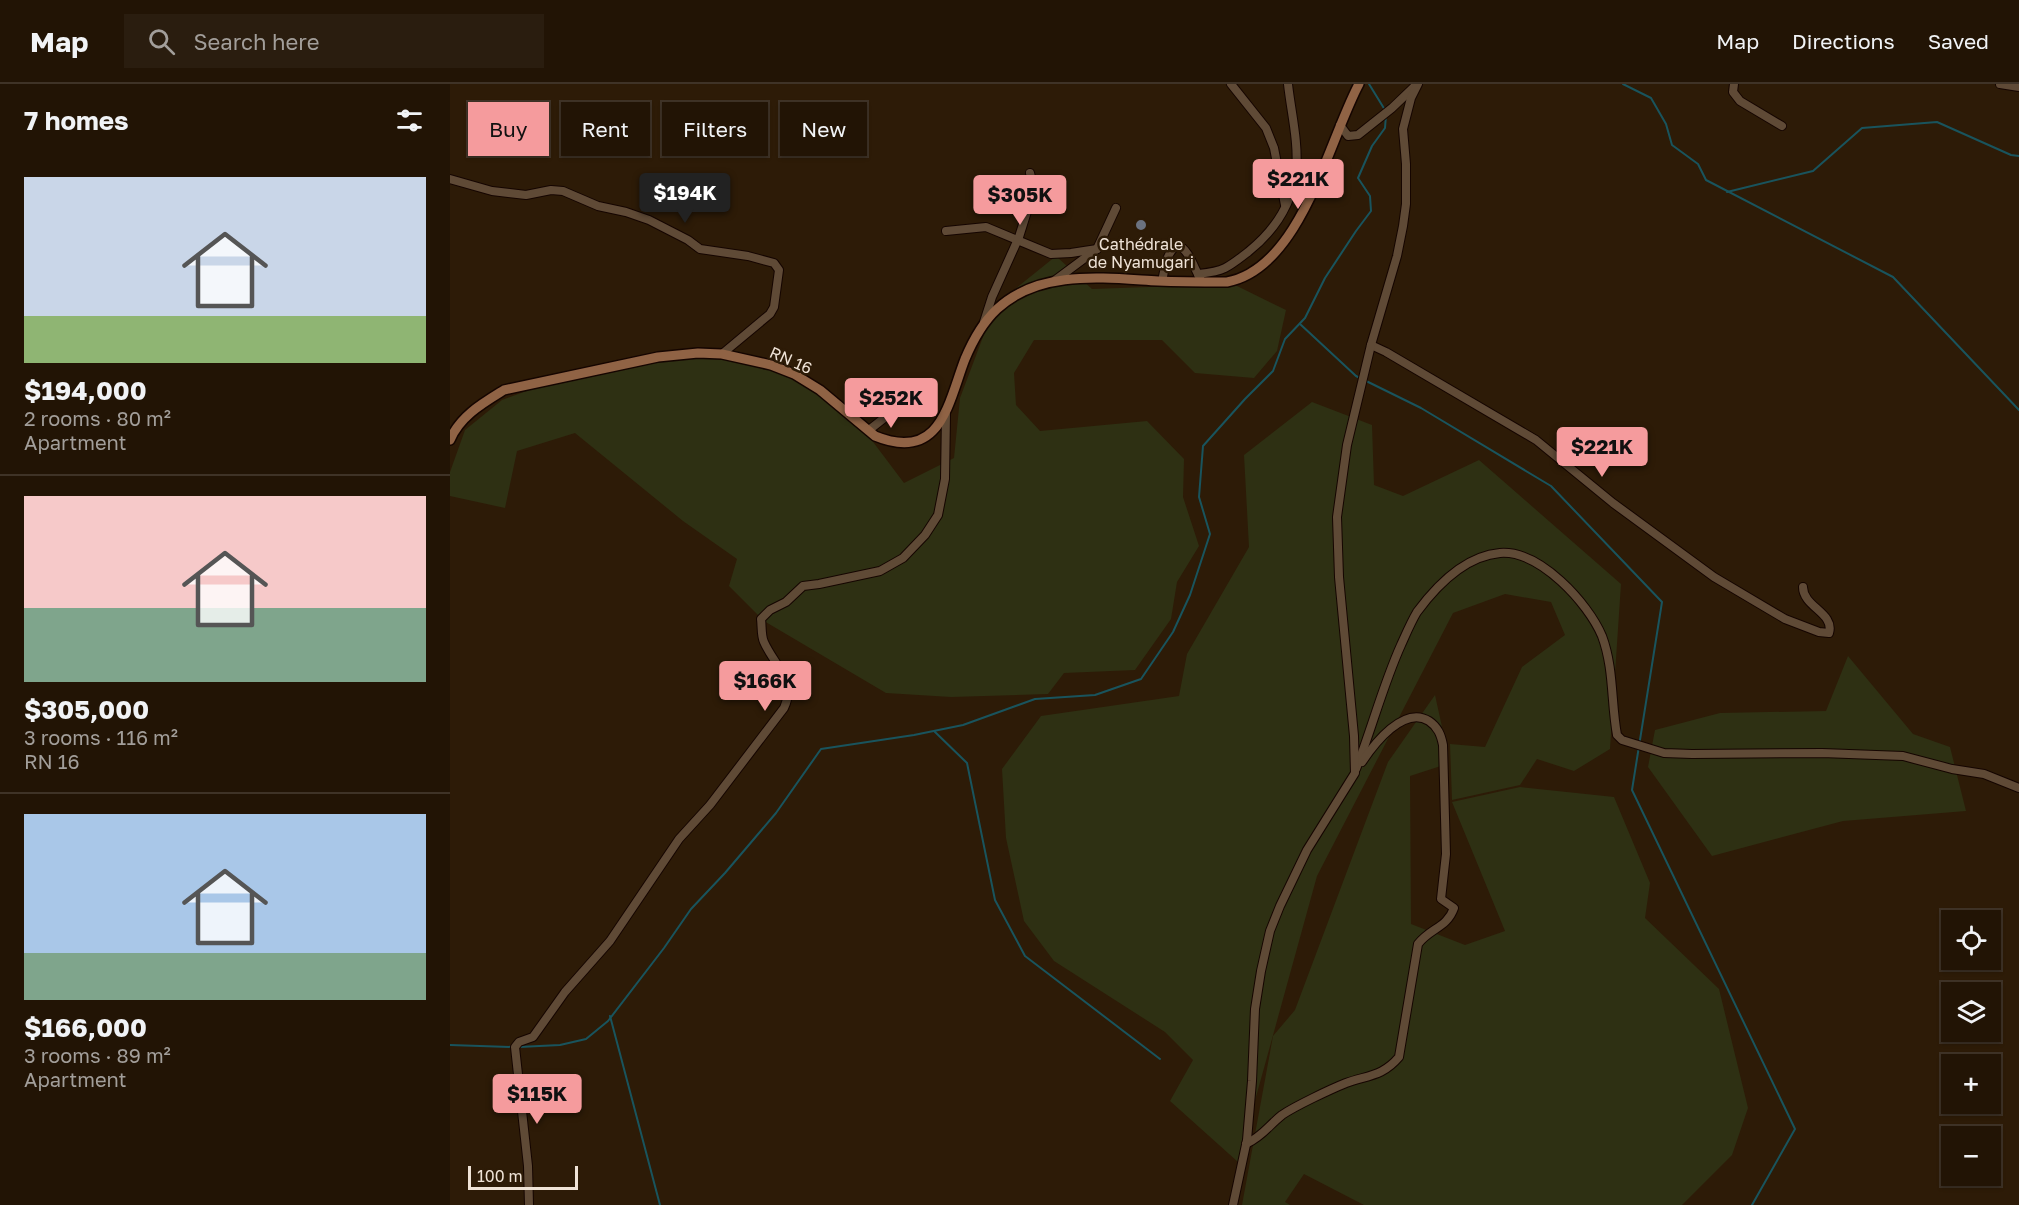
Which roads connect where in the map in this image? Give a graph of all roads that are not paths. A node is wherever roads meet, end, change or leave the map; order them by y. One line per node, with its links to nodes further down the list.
1 (1231, 84): 12 (street)
2 (1288, 84): 12 (street)
3 (1359, 84): 8 (main road, RN 16 / RN 16)
4 (1417, 84): 8 (street); 21 (street)
5 (1734, 84): 9 (street)
6 (2000, 84): 7 (street)
7 (2019, 87)
8 (1340, 125): 17 (main road, RN 16 / RN 16)
9 (1782, 126)
10 (1030, 172): 15 (street)
11 (450, 179): 22 (street)
12 (1286, 207): 17 (street)
13 (1116, 208): 16 (street)
14 (946, 231): 15 (street)
15 (1018, 239): 16 (street); 20 (street)
16 (1097, 249): 18 (street)
17 (1200, 278): 19 (main road, RN 16 / RN 16); 19 (street)
18 (1054, 281): 19 (main road, RN 16 / RN 16); 20 (main road, RN 16 / RN 16)
19 (1162, 281)
20 (984, 324): 24 (main road, RN 16 / RN 16)
21 (1371, 345): 27 (street); 28 (street)
22 (722, 354): 25 (main road, RN 16 / RN 16); 26 (main road, RN 16 / RN 16)
23 (897, 408): 25 (street)
24 (946, 414): 25 (main road, RN 16 / RN 16); 31 (street)
25 (869, 430)
26 (450, 440)
27 (1803, 587)
28 (1355, 773): 29 (street); 30 (street); 30 (street)
29 (2019, 788)
30 (1246, 1144): 32 (street)
31 (529, 1205)
32 (1233, 1205)

